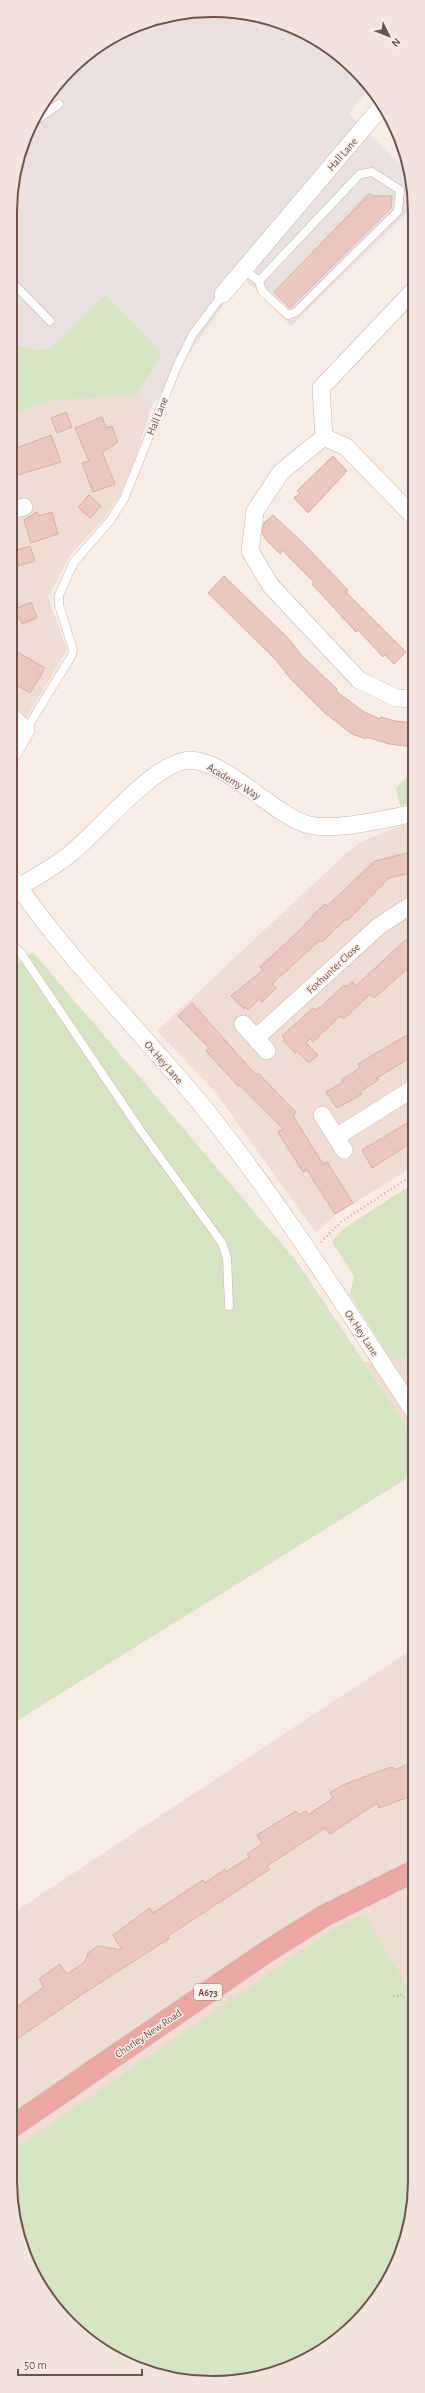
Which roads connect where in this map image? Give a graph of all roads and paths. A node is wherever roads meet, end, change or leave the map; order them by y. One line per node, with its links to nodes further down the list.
1 (59, 104): 3 (lane)
2 (379, 110): 4 (street, Hall Lane)
3 (43, 116)
4 (243, 269): 5 (lane); 7 (street, Hall Lane)
5 (259, 281): 5 (lane)
6 (17, 287): 9 (lane)
7 (223, 294): 14 (lane, Hall Lane)
8 (408, 296): 10 (street)
9 (50, 321)
10 (324, 437): 11 (street); 12 (street)
11 (408, 512)
12 (408, 699)
13 (17, 722): 14 (street)
14 (26, 730): 15 (street, Hall Lane)
15 (17, 746)
16 (408, 814): 17 (street, Academy Way)
17 (17, 881)
18 (17, 885): 27 (street, Ox Hey Lane)
19 (408, 907): 22 (street, Foxhunter Close)
20 (17, 949): 28 (lane)
21 (243, 1024): 22 (street)
22 (256, 1038): 23 (street)
23 (267, 1051)
24 (408, 1093): 25 (street)
25 (322, 1115)
26 (408, 1178): 27 (path)
27 (310, 1253): 29 (street, Ox Hey Lane)
28 (229, 1306)
29 (408, 1403)
30 (408, 1874): 33 (highway, Chorley New Road / A673)
31 (393, 1996): 32 (path)
32 (408, 2001)
33 (17, 2123)

